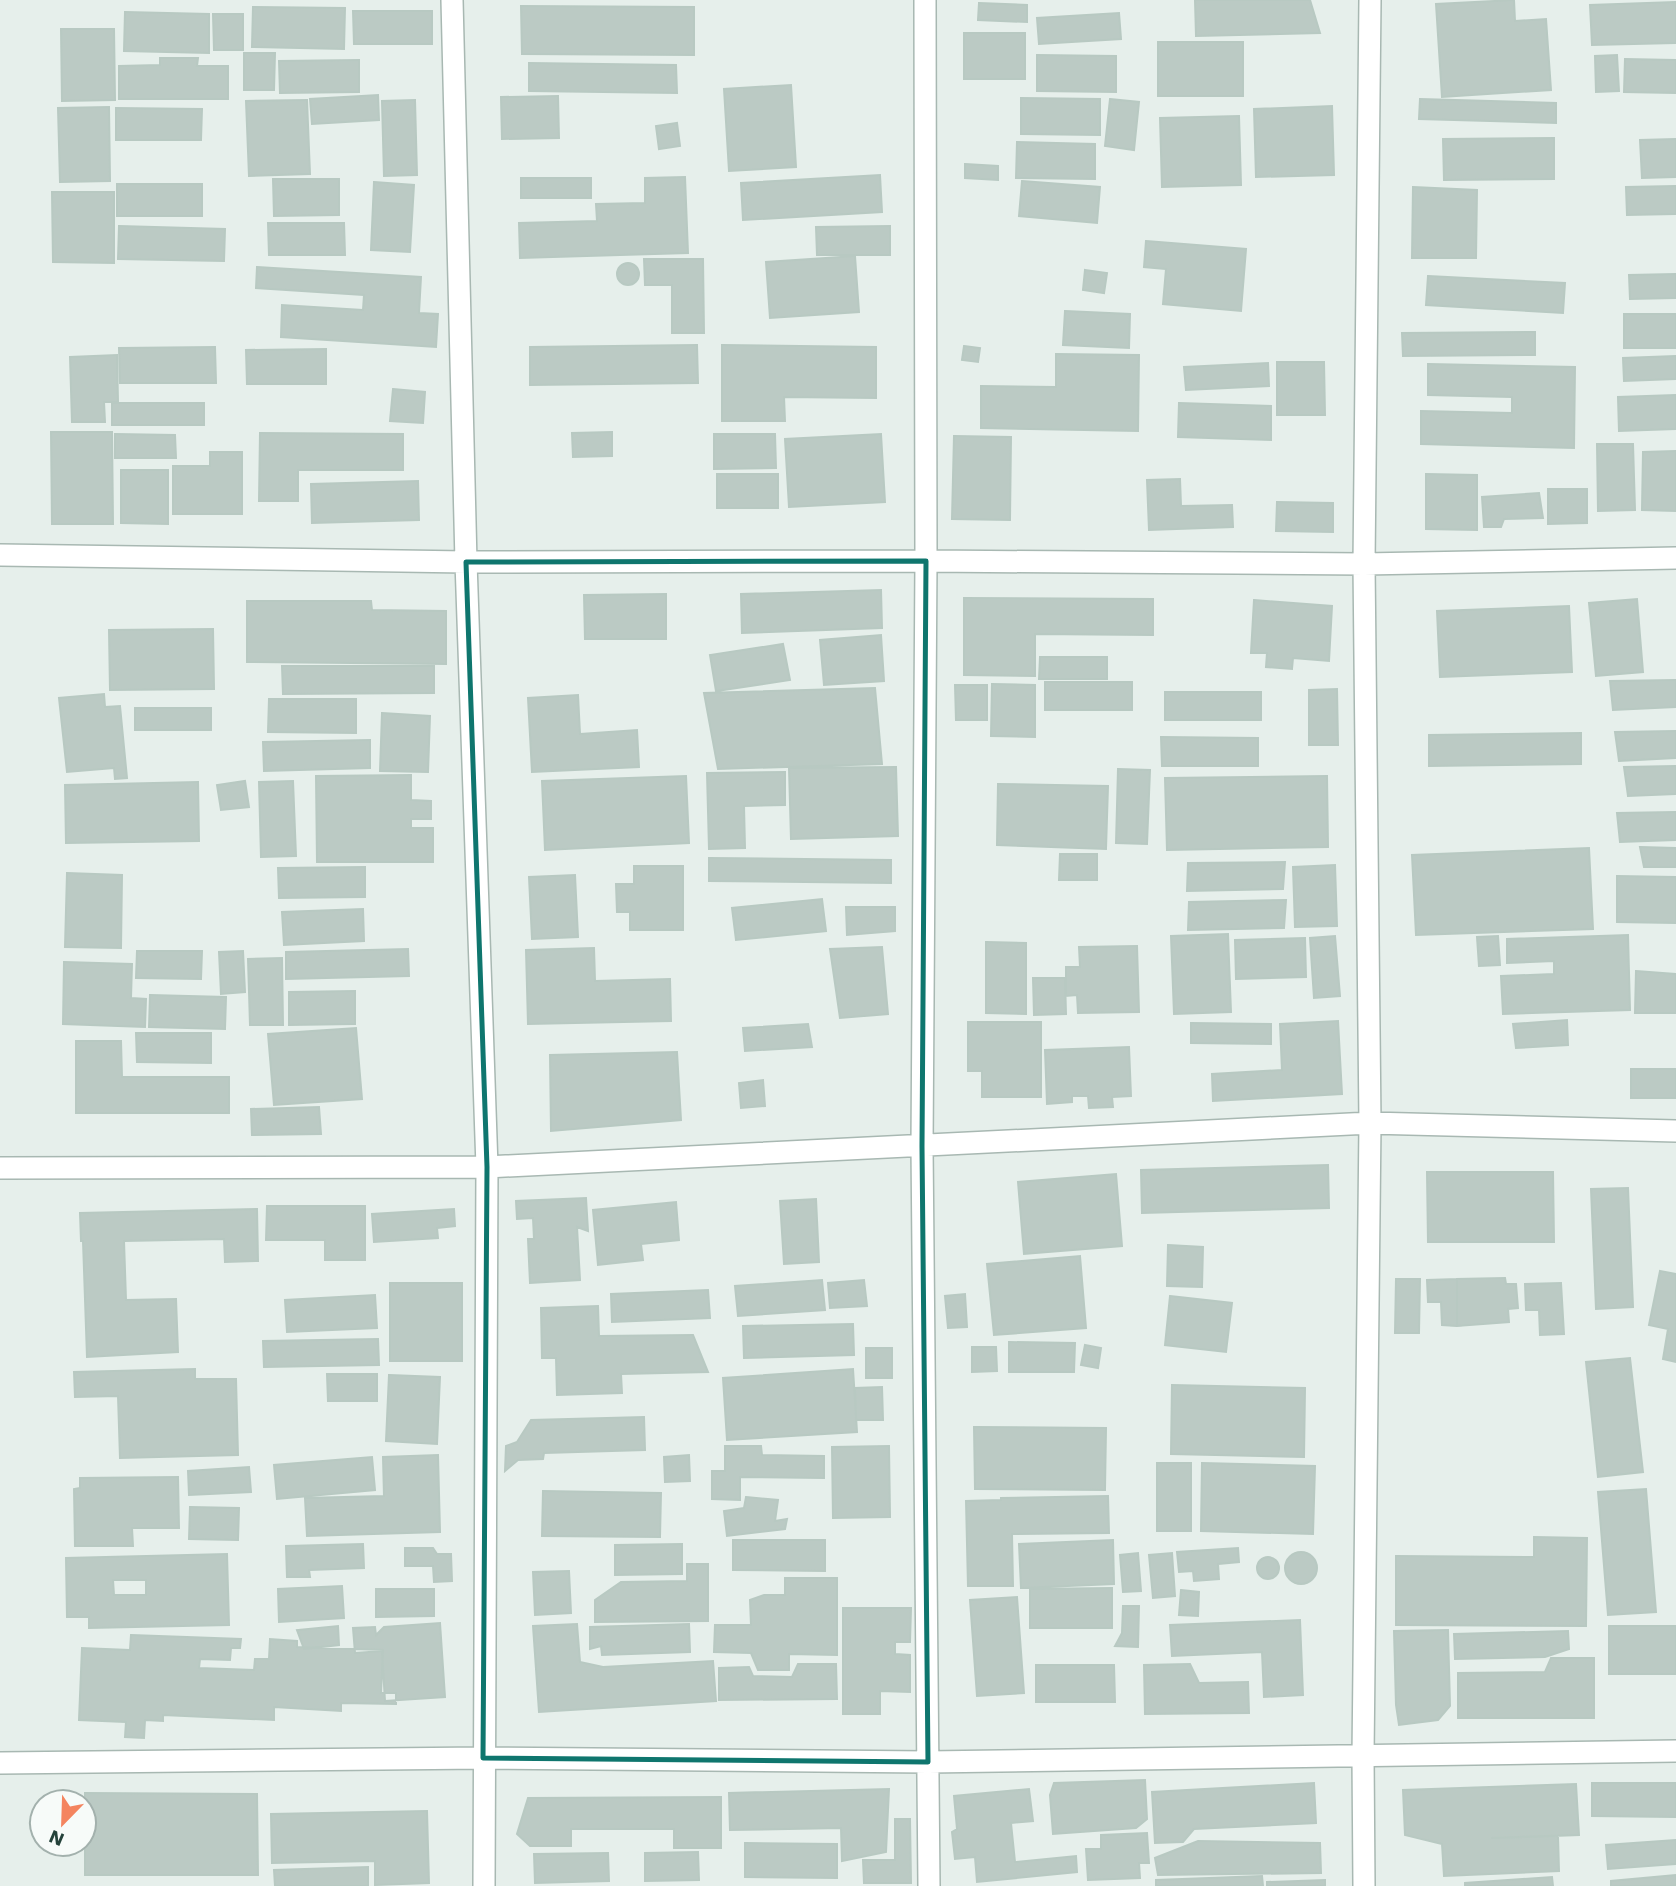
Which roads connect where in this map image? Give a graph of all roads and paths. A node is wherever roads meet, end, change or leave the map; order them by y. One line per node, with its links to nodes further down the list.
1 (452, 0): 7 (street)
2 (925, 0): 6 (street)
3 (1370, 0): 8 (street)
4 (0, 555): 7 (street)
5 (1676, 558): 8 (street)
6 (926, 561): 7 (street); 8 (street); 11 (street)
7 (466, 562): 12 (street)
8 (1364, 564): 9 (street)
9 (1370, 1123): 10 (street); 11 (street); 15 (street)
10 (1676, 1131)
11 (922, 1146): 12 (street); 17 (street)
12 (487, 1167): 13 (street); 16 (street)
13 (0, 1168)
14 (1676, 1751): 15 (street)
15 (1363, 1756): 17 (street); 21 (street)
16 (483, 1758): 17 (street); 18 (street); 19 (street)
17 (928, 1762): 20 (street)
18 (0, 1763)
19 (484, 1886)
20 (929, 1886)
21 (1364, 1886)

